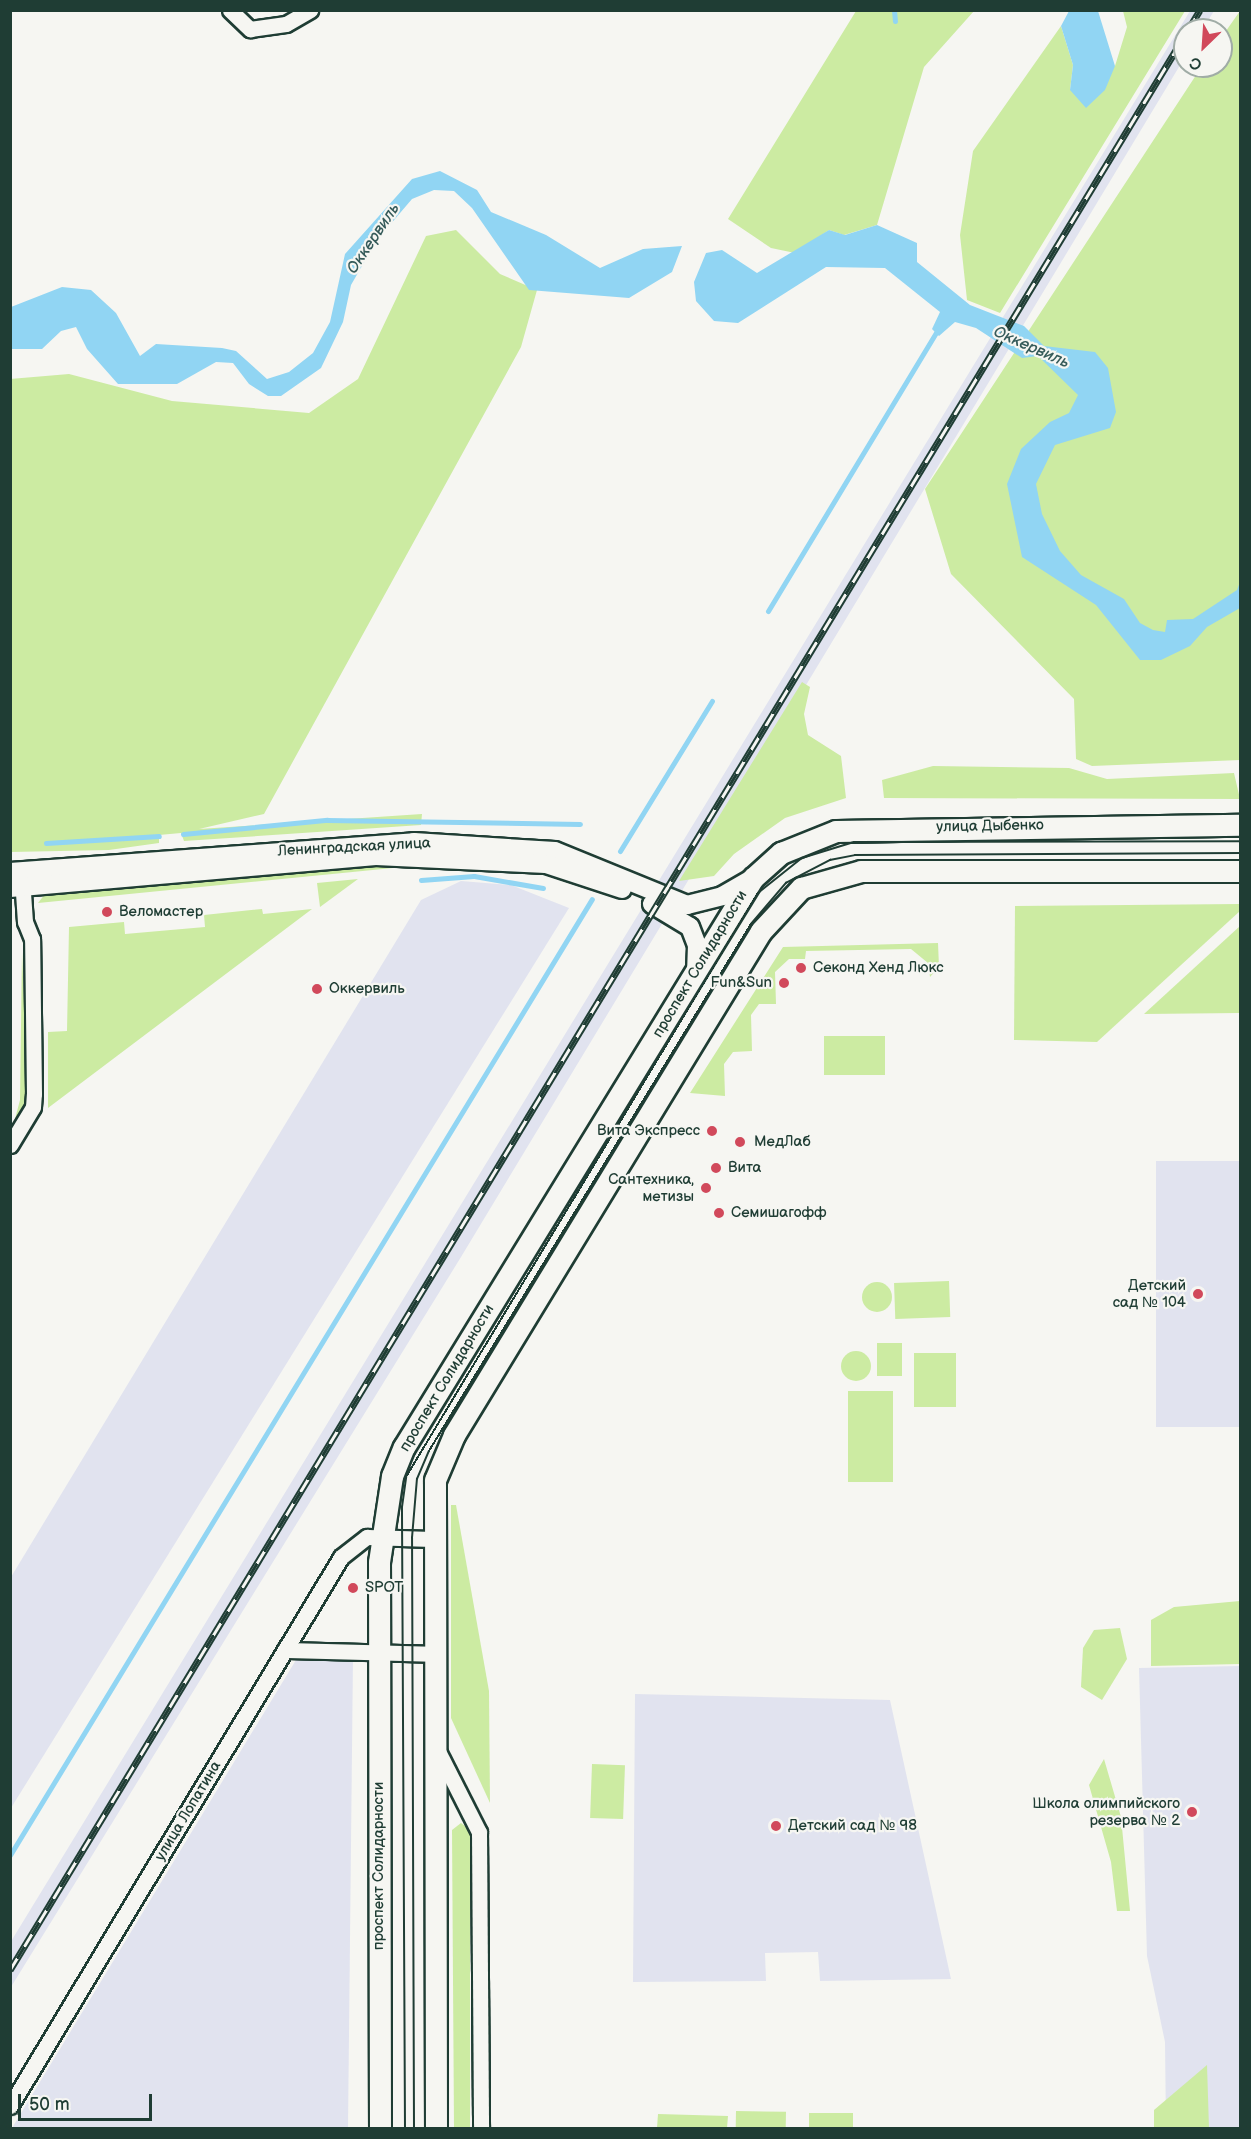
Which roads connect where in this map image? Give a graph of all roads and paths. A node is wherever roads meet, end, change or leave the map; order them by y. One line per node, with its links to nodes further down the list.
1 (230, 10): 2 (street)
2 (310, 10)
3 (1240, 825): 5 (main road, улица Дыбенко)
4 (1240, 871): 11 (main road)
5 (753, 878): 7 (street); 8 (main road, проспект Солидарности)
6 (17, 879): 7 (street, Ленинградская улица); 9 (street)
7 (682, 911): 8 (street)
8 (696, 970): 10 (main road, проспект Солидарности)
9 (10, 1145)
10 (381, 1537): 11 (street, улица Лопатина); 12 (street, улица Лопатина); 13 (main road, проспект Солидарности)
11 (432, 1539): 14 (main road)
12 (285, 1650): 13 (street); 16 (street, улица Лопатина)
13 (379, 1653): 14 (street); 17 (main road, проспект Солидарности)
14 (433, 1654): 15 (main road)
15 (433, 1743): 18 (main road); 19 (street)
16 (10, 2106)
17 (380, 2128)
18 (436, 2128)
19 (481, 2128)

